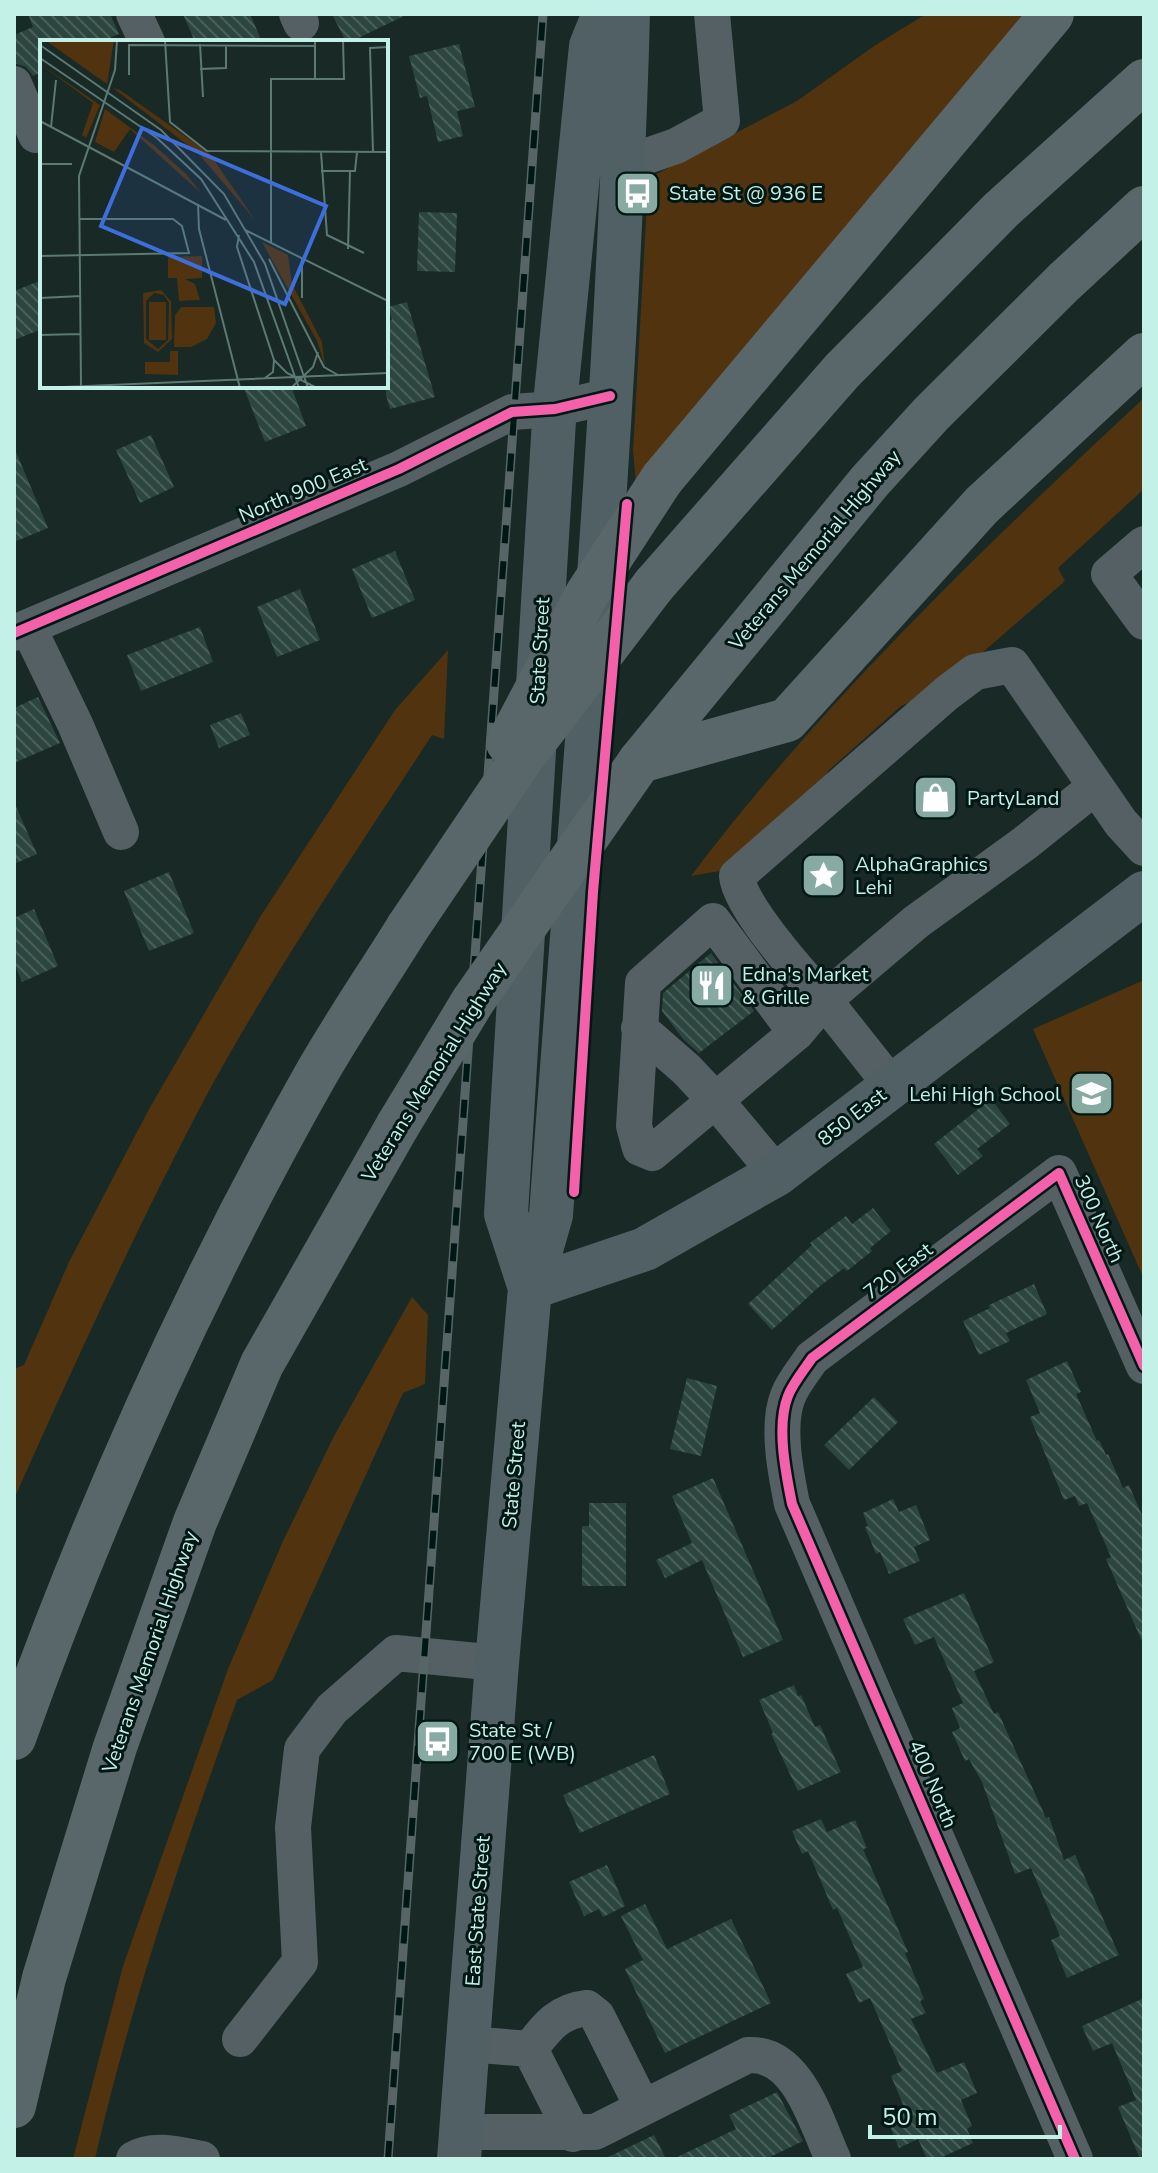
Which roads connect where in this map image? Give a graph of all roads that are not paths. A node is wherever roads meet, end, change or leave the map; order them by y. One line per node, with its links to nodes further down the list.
1 (134, 14): 6 (street)
2 (627, 14): 5 (street); 10 (main road, State Street)
3 (712, 14): 10 (street)
4 (1052, 14): 21 (highway, bridge)
5 (598, 30): 14 (main road, State Street)
6 (146, 40)
7 (1144, 81): 21 (highway, bridge)
8 (14, 84): 9 (street)
9 (36, 135)
10 (624, 164): 13 (main road, State Street)
11 (1144, 208): 18 (highway, Veterans Memorial Highway)
12 (1144, 355): 18 (highway)
13 (610, 396): 14 (street, North 900 East); 31 (main road, State Street)
14 (555, 409): 17 (street, North 900 East); 31 (main road, State Street)
15 (1144, 544): 16 (street)
16 (1144, 622)
17 (21, 630): 20 (street)
18 (640, 761): 39 (highway, Veterans Memorial Highway, bridge)
19 (1095, 787): 22 (street); 24 (street); 24 (street)
20 (121, 832)
21 (464, 842): 35 (highway, bridge)
22 (1144, 848)
23 (1144, 893): 27 (main road, 850 East)
24 (824, 1000): 26 (street); 27 (street)
25 (639, 1028): 26 (street); 28 (street); 28 (street)
26 (796, 1033): 28 (street)
27 (892, 1086): 30 (main road, 850 East)
28 (716, 1101): 30 (street)
29 (1059, 1173): 32 (street, 300 North); 33 (street, 720 East)
30 (777, 1174): 31 (main road, 850 East)
31 (530, 1288): 34 (main road, State Street)
32 (1144, 1366)
33 (785, 1417): 46 (street, 400 North)
34 (497, 1663): 36 (street); 37 (main road, East State Street)
35 (14, 1738)
36 (240, 2039)
37 (468, 2044): 38 (street); 42 (main road, East State Street)
38 (530, 2049): 40 (street); 41 (street)
39 (14, 2106)
40 (643, 2108): 41 (street); 45 (street)
41 (573, 2134): 42 (street)
42 (460, 2145)
43 (134, 2159): 44 (street)
44 (202, 2159)
45 (833, 2159)
46 (1075, 2159)

